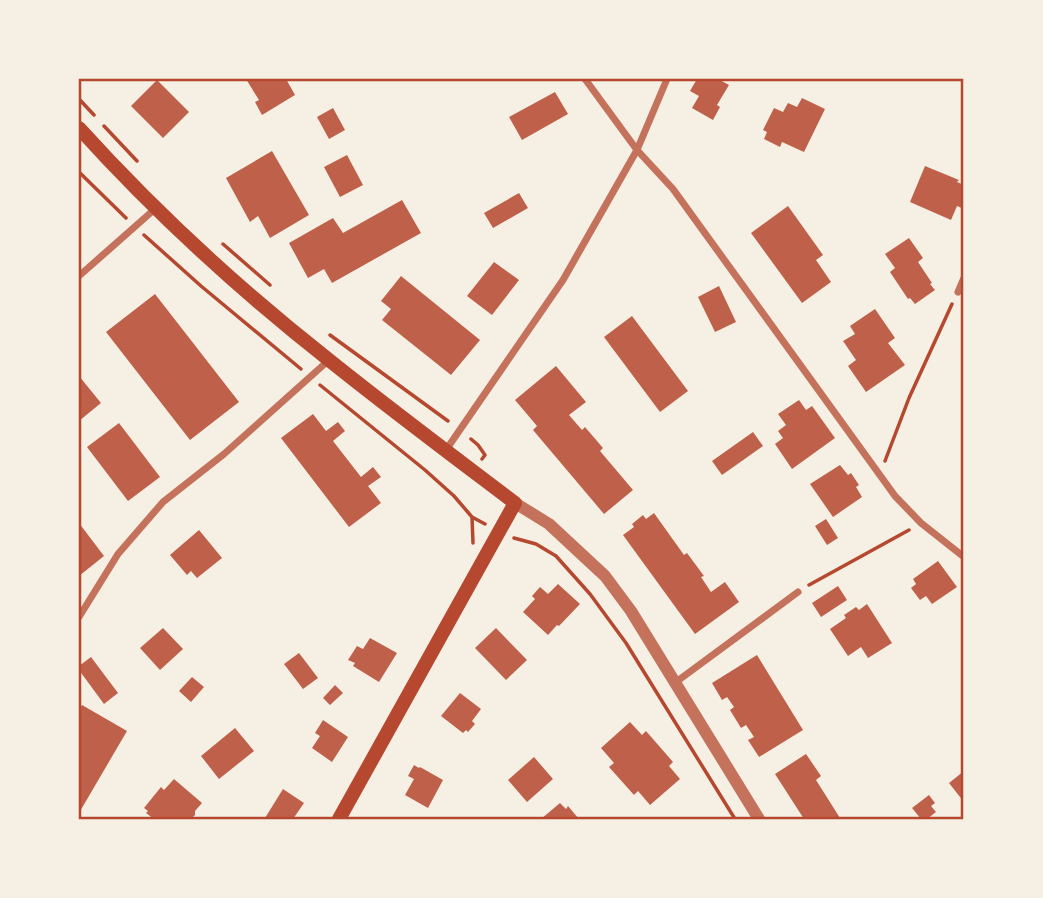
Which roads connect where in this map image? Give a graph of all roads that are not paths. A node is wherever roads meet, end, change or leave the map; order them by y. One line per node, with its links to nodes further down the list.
1 (585, 79): 4 (street)
2 (667, 79): 4 (street)
3 (79, 128): 5 (main road)
4 (637, 150): 10 (street); 12 (street)
5 (156, 208): 6 (street); 9 (main road)
6 (79, 276)
7 (964, 278): 8 (street)
8 (958, 292)
9 (329, 360): 10 (main road); 14 (street)
10 (446, 450): 11 (main road)
11 (515, 503): 15 (street); 16 (main road)
12 (964, 557)
13 (798, 592): 15 (street)
14 (79, 617)
15 (676, 682): 17 (street)
16 (339, 819)
17 (759, 819)

